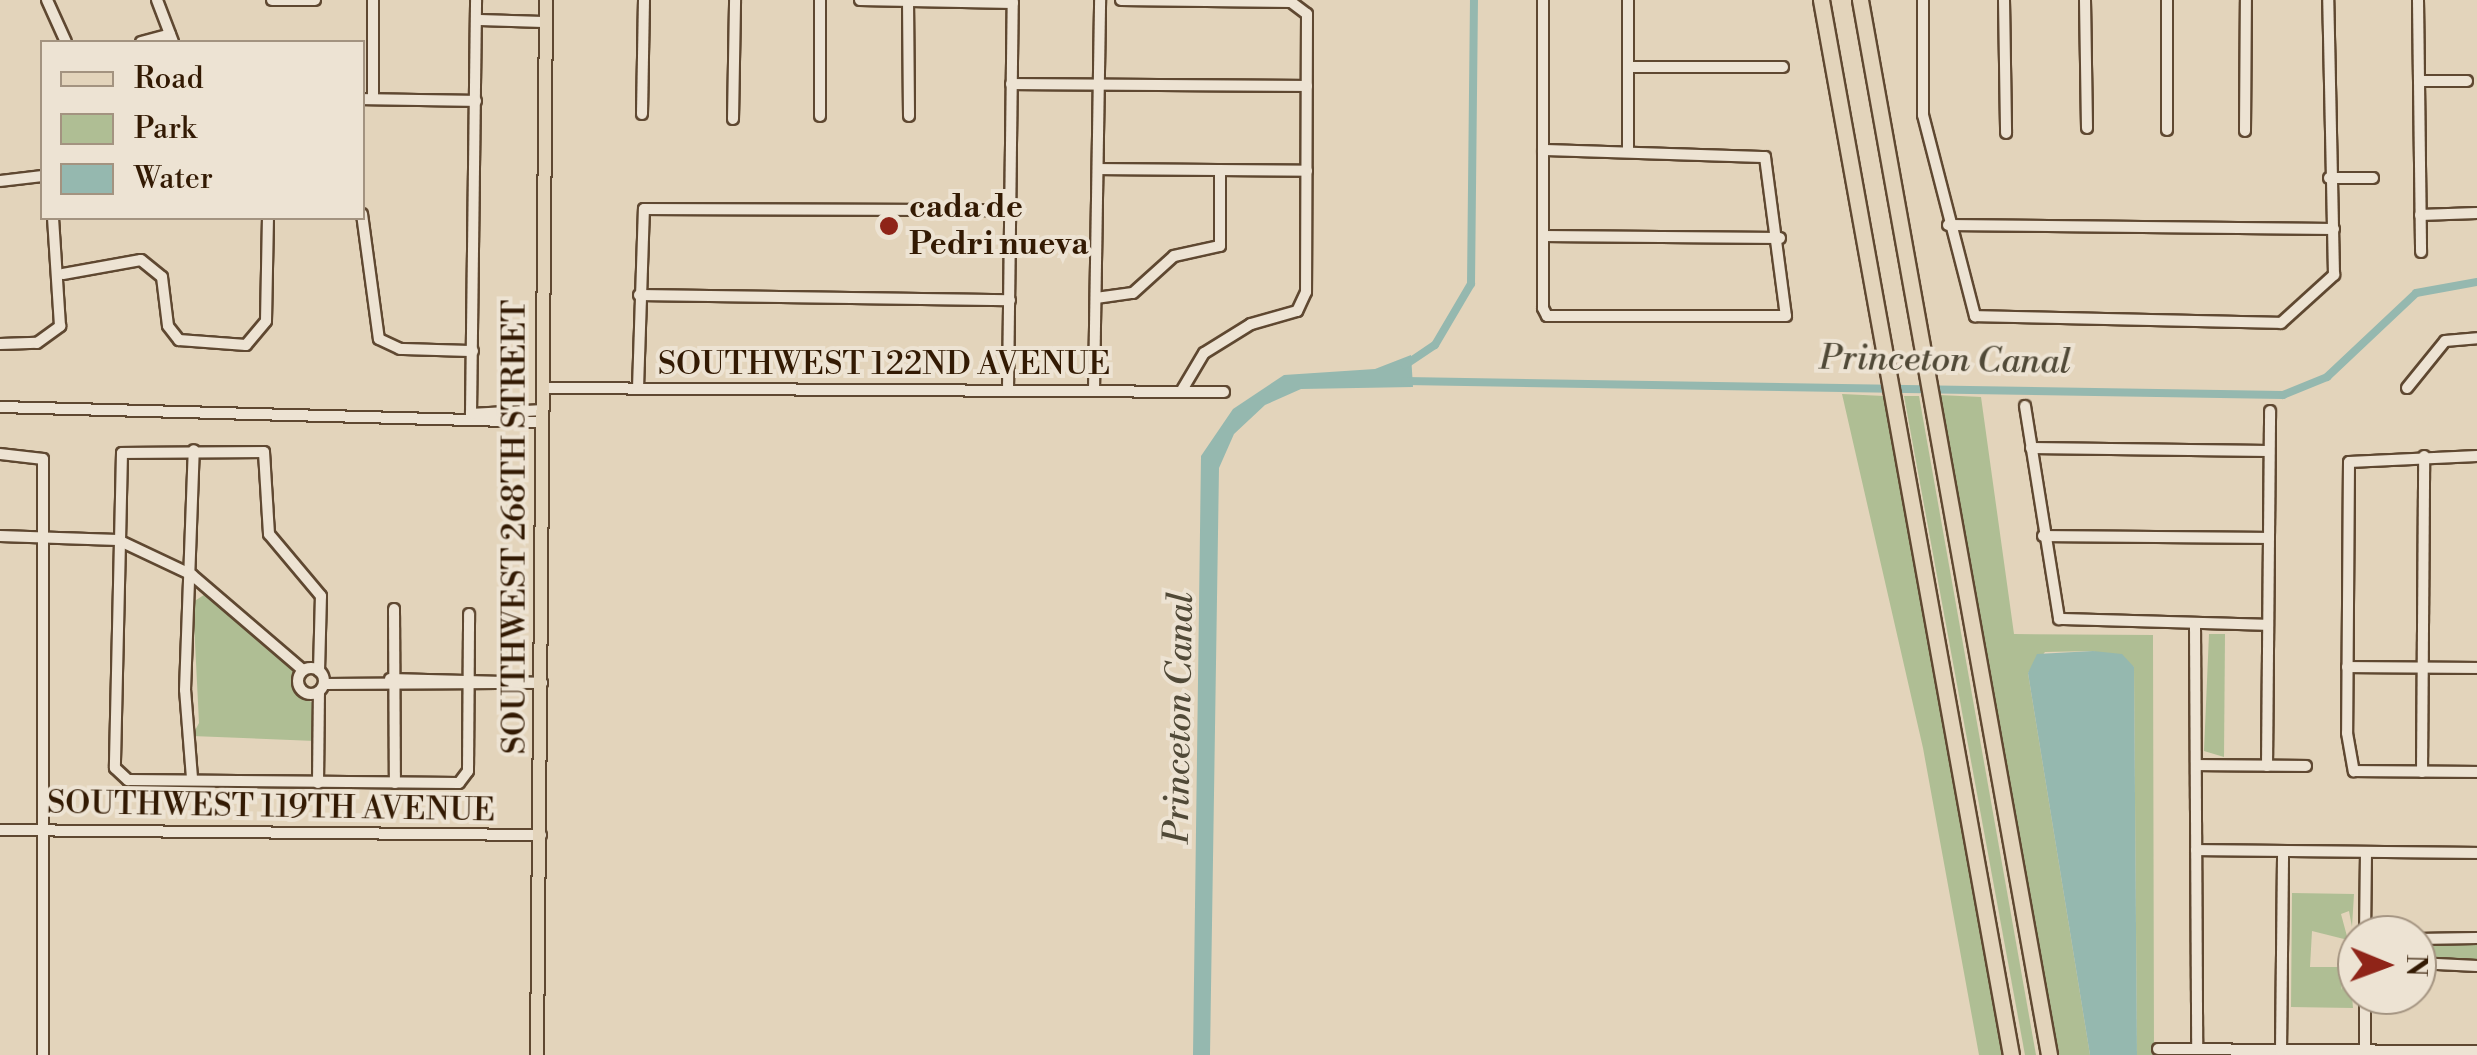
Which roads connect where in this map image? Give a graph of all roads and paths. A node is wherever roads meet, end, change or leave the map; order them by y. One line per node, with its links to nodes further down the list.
1 (48, 0): 30 (street)
2 (156, 0): 29 (street)
3 (272, 0): 4 (street)
4 (316, 0)
5 (373, 0): 38 (street)
6 (476, 0): 27 (street)
7 (546, 0): 28 (main road, SOUTHWEST 268TH STREET)
8 (644, 0): 40 (street)
9 (735, 0): 43 (street)
10 (820, 0): 41 (street)
11 (860, 0): 12 (street)
12 (908, 0): 26 (street); 42 (street)
13 (1100, 0): 36 (street)
14 (1121, 0): 37 (street)
15 (1543, 0): 48 (street)
16 (1628, 0): 31 (street)
17 (1821, 0): 139 (highway)
18 (1860, 0): 140 (highway)
19 (1922, 0): 63 (street)
20 (2004, 0): 47 (street)
21 (2086, 0): 44 (street)
22 (2167, 0): 45 (street)
23 (2246, 0): 46 (street)
24 (2328, 0): 54 (street)
25 (2418, 0): 33 (street)
26 (1013, 2): 35 (street)
27 (477, 20): 28 (street); 39 (street)
28 (546, 22): 75 (main road, SOUTHWEST 268TH STREET)
29 (172, 38)
30 (65, 40)
31 (1628, 67): 32 (street); 49 (street)
32 (1783, 67)
33 (2419, 81): 34 (street); 59 (street)
34 (2468, 82)
35 (1012, 84): 36 (street); 57 (street)
36 (1100, 85): 37 (street); 50 (street)
37 (1307, 86): 52 (street)
38 (368, 99): 39 (street)
39 (476, 101): 74 (street)
40 (642, 114)
41 (820, 116)
42 (909, 116)
43 (732, 118)
44 (2087, 128)
45 (2167, 130)
46 (2246, 132)
47 (2006, 134)
48 (1543, 150): 49 (street); 65 (street)
49 (1628, 151): 66 (street)
50 (1098, 169): 51 (street); 70 (street)
51 (1220, 170): 52 (street); 70 (street)
52 (1307, 171): 80 (street)
53 (40, 176): 56 (street)
54 (2329, 178): 55 (street); 64 (street)
55 (2373, 178)
56 (0, 181)
57 (1010, 210): 69 (street); 71 (street)
58 (2477, 214): 59 (street)
59 (2420, 215): 67 (street)
60 (53, 220): 68 (street)
61 (268, 220): 68 (street)
62 (363, 220): 74 (street)
63 (1948, 225): 64 (street); 64 (street)
64 (2334, 228)
65 (1543, 236): 66 (street); 66 (street)
66 (1780, 238)
67 (2420, 252)
68 (63, 274): 73 (street)
69 (639, 295): 71 (street); 76 (street)
70 (1096, 298): 79 (street)
71 (1010, 300): 78 (street)
72 (2477, 338): 77 (street)
73 (0, 344)
74 (472, 351): 85 (street)
75 (543, 388): 76 (street, SOUTHWEST 122ND AVENUE); 86 (main road, SOUTHWEST 268TH STREET)
76 (638, 388): 78 (street, SOUTHWEST 122ND AVENUE)
77 (2408, 388)
78 (1008, 390): 79 (street, SOUTHWEST 122ND AVENUE)
79 (1094, 390): 80 (street, SOUTHWEST 122ND AVENUE)
80 (1182, 390): 81 (street, SOUTHWEST 122ND AVENUE)
81 (1224, 392)
82 (2025, 406): 87 (street)
83 (0, 407): 85 (street)
84 (2270, 411): 89 (street)
85 (471, 414): 86 (street)
86 (543, 416): 110 (main road, SOUTHWEST 268TH STREET)
87 (2031, 448): 89 (street); 95 (street)
88 (194, 450): 97 (street); 98 (street); 107 (street)
89 (2269, 450): 96 (street)
90 (0, 454): 94 (street)
91 (2424, 456): 92 (street); 103 (street); 104 (street)
92 (2477, 456)
93 (0, 536): 94 (street)
94 (44, 536): 97 (street); 120 (street)
95 (2043, 536): 96 (street); 101 (street)
96 (2269, 538): 102 (street)
97 (118, 540): 98 (street); 116 (street)
98 (192, 575): 106 (street); 116 (street)
99 (394, 610): 108 (street)
100 (469, 614): 109 (street)
101 (2195, 625): 102 (street); 111 (street)
102 (2268, 625): 112 (street)
103 (2347, 667): 104 (street); 114 (street)
104 (2423, 668): 105 (street); 114 (street)
105 (2477, 668)
106 (304, 670): 107 (street); 107 (street)
107 (321, 682): 108 (street); 118 (street)
108 (394, 682): 109 (street); 117 (street)
109 (470, 683): 110 (street); 117 (street)
110 (542, 683): 121 (main road, SOUTHWEST 268TH STREET)
111 (2196, 765): 112 (street); 122 (street)
112 (2267, 766): 113 (street)
113 (2306, 766)
114 (2422, 772): 115 (street)
115 (2477, 772)
116 (192, 778): 118 (street)
117 (394, 782): 118 (street)
118 (318, 784)
119 (0, 830): 120 (street, SOUTHWEST 119TH AVENUE)
120 (42, 830): 121 (street, SOUTHWEST 119TH AVENUE); 137 (street)
121 (540, 834): 138 (main road, SOUTHWEST 268TH STREET)
122 (2196, 850): 123 (street); 133 (street)
123 (2283, 851): 124 (street); 134 (street)
124 (2366, 852): 125 (street); 126 (street)
125 (2477, 853)
126 (2365, 915)
127 (2477, 938): 128 (street)
128 (2437, 939)
129 (2437, 964): 130 (street)
130 (2477, 966)
131 (2365, 1015): 136 (street)
132 (2158, 1049): 133 (street)
133 (2197, 1049): 134 (street)
134 (2282, 1050): 136 (street)
135 (2477, 1051): 136 (street)
136 (2365, 1053)
137 (43, 1055)
138 (538, 1055)
139 (2011, 1055)
140 (2049, 1055)

